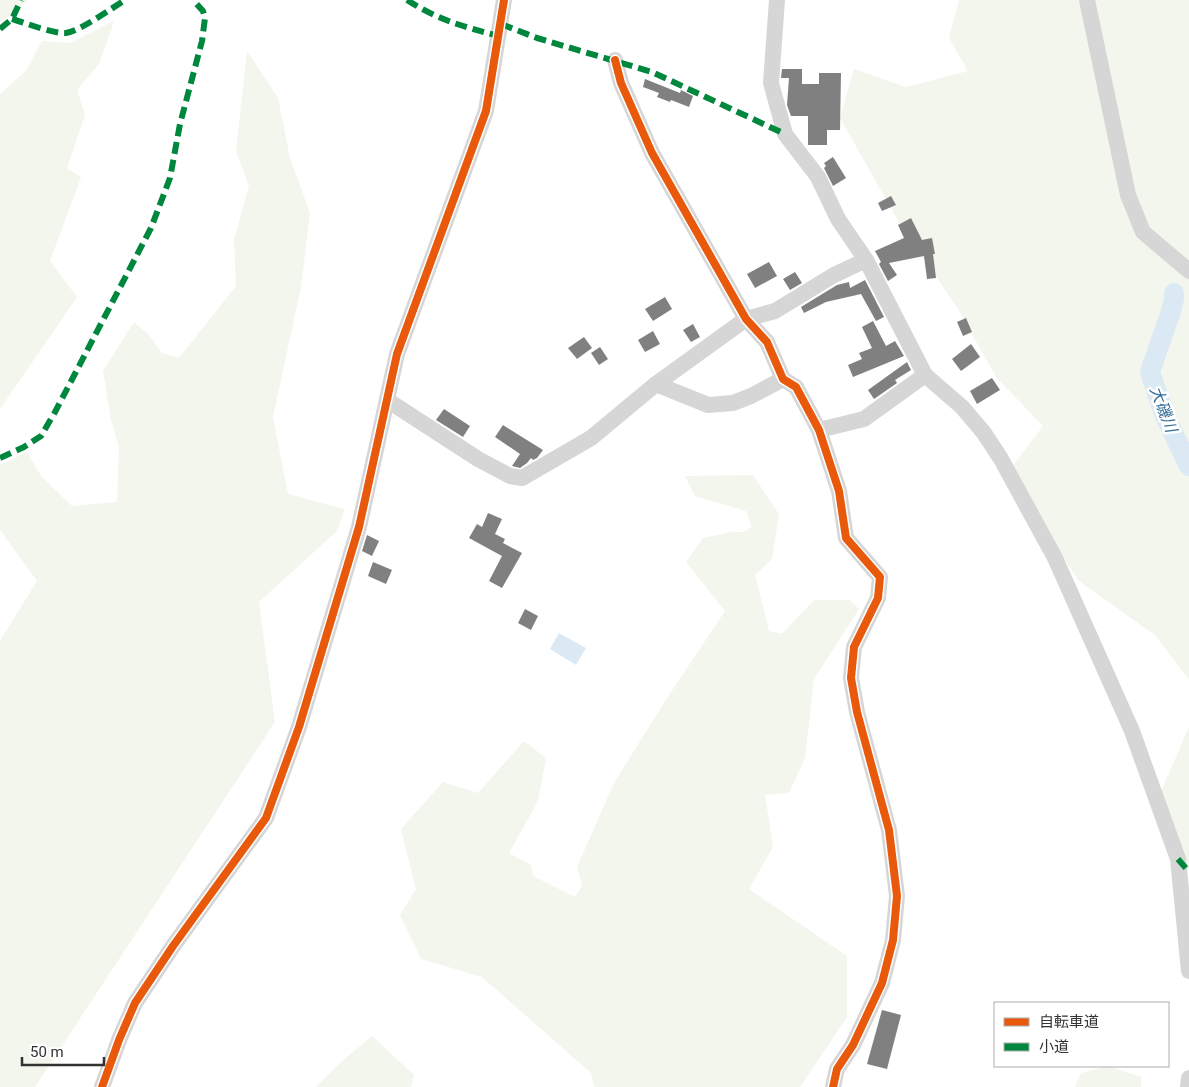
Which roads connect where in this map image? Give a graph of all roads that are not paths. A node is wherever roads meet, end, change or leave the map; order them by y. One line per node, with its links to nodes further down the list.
1 (504, 0): 11 (street)
2 (777, 0): 5 (street)
3 (1087, 0): 6 (street)
4 (615, 60): 7 (street)
5 (866, 260): 7 (street); 8 (street)
6 (1189, 271)
7 (746, 319): 9 (street); 10 (street)
8 (925, 375): 12 (street); 13 (street)
9 (783, 379): 10 (street); 12 (street)
10 (656, 384): 11 (street)
11 (387, 400): 15 (street)
12 (819, 430): 16 (street)
13 (1189, 971)
14 (1189, 1078): 17 (street)
15 (102, 1087)
16 (833, 1087)
17 (1188, 1087)

